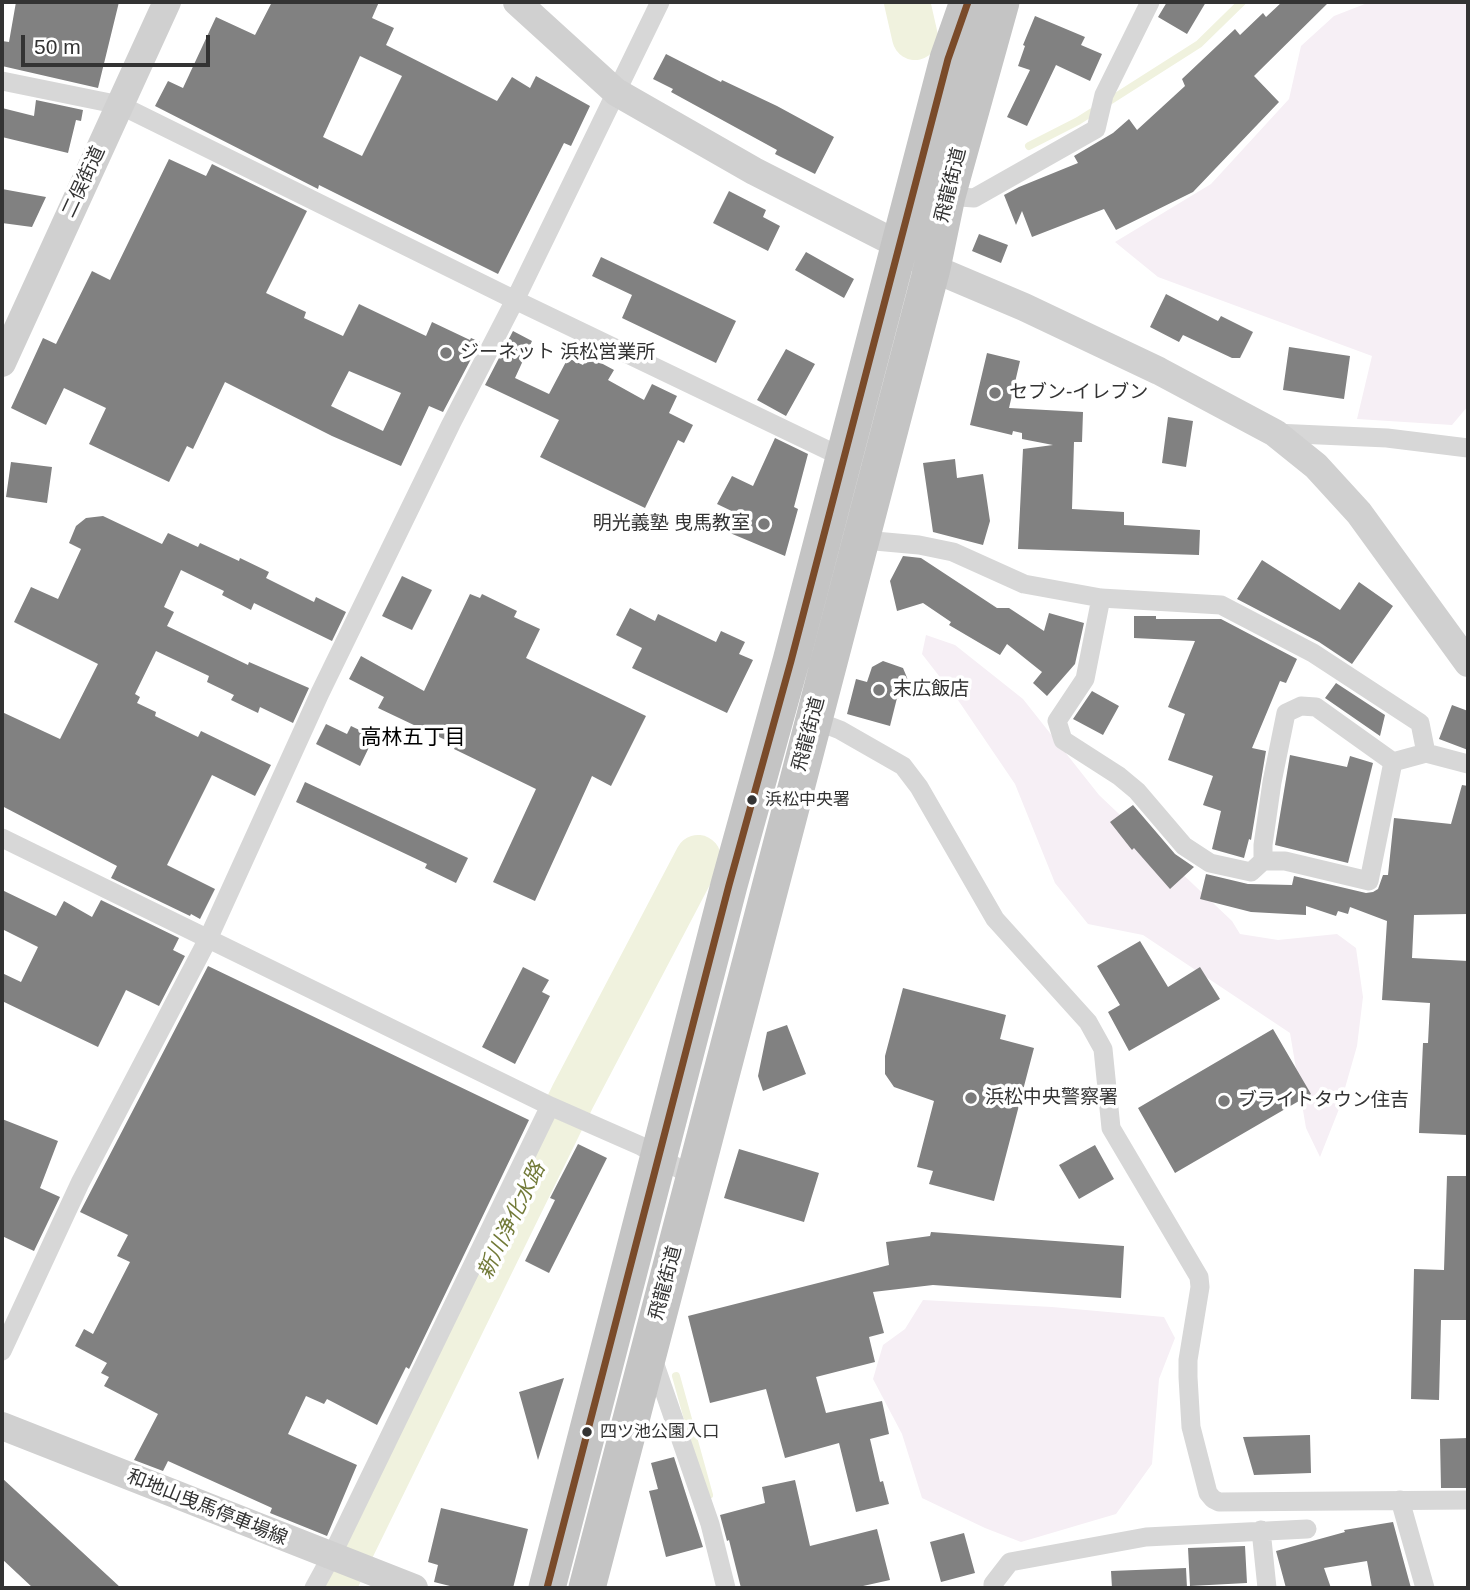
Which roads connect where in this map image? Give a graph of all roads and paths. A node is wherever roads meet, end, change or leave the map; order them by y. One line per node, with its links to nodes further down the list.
1 (167, 2): 9 (street, 二俣街道)
2 (517, 2): 8 (street)
3 (660, 2): 8 (street)
4 (968, 2): 11 (highway, 飛龍街道)
5 (1001, 2): 10 (highway, 飛龍街道)
6 (1150, 2): 10 (street)
7 (2, 81): 9 (street)
8 (616, 92): 11 (street); 13 (street)
9 (120, 105): 13 (street); 14 (street, 二俣街道)
10 (947, 195): 12 (highway, 飛龍街道)
11 (899, 245): 12 (street); 17 (highway, 飛龍街道)
12 (932, 268): 15 (street); 18 (highway, 飛龍街道)
13 (515, 300): 17 (street); 27 (street)
14 (2, 363)
15 (1275, 433): 16 (street); 20 (street)
16 (1468, 448)
17 (844, 458): 29 (highway, 飛龍街道)
18 (859, 545): 19 (street); 21 (highway, 飛龍街道)
19 (1101, 598): 22 (street); 26 (street)
20 (1468, 663)
21 (812, 723): 30 (highway, 飛龍街道); 34 (street)
22 (1426, 753): 23 (street); 24 (street)
23 (1393, 762): 26 (street); 26 (street)
24 (1468, 764)
25 (2, 838): 27 (street)
26 (1263, 861)
27 (208, 939): 28 (street); 32 (street)
28 (550, 1106): 29 (street); 38 (street)
29 (660, 1158): 30 (street); 41 (highway, 飛龍街道)
30 (694, 1177): 31 (highway, 飛龍街道)
31 (649, 1348): 42 (highway, 飛龍街道); 43 (street)
32 (2, 1351)
33 (2, 1426): 38 (street, 和地山曳馬停車場線)
34 (1400, 1500): 35 (street); 46 (street)
35 (1468, 1500)
36 (1307, 1529): 37 (street)
37 (1261, 1530): 44 (street); 45 (street)
38 (341, 1561): 39 (street, 和地山曳馬停車場線); 40 (street)
39 (409, 1587)
40 (314, 1588)
41 (547, 1588)
42 (586, 1588)
43 (726, 1588)
44 (993, 1588)
45 (1267, 1588)
46 (1425, 1588)

